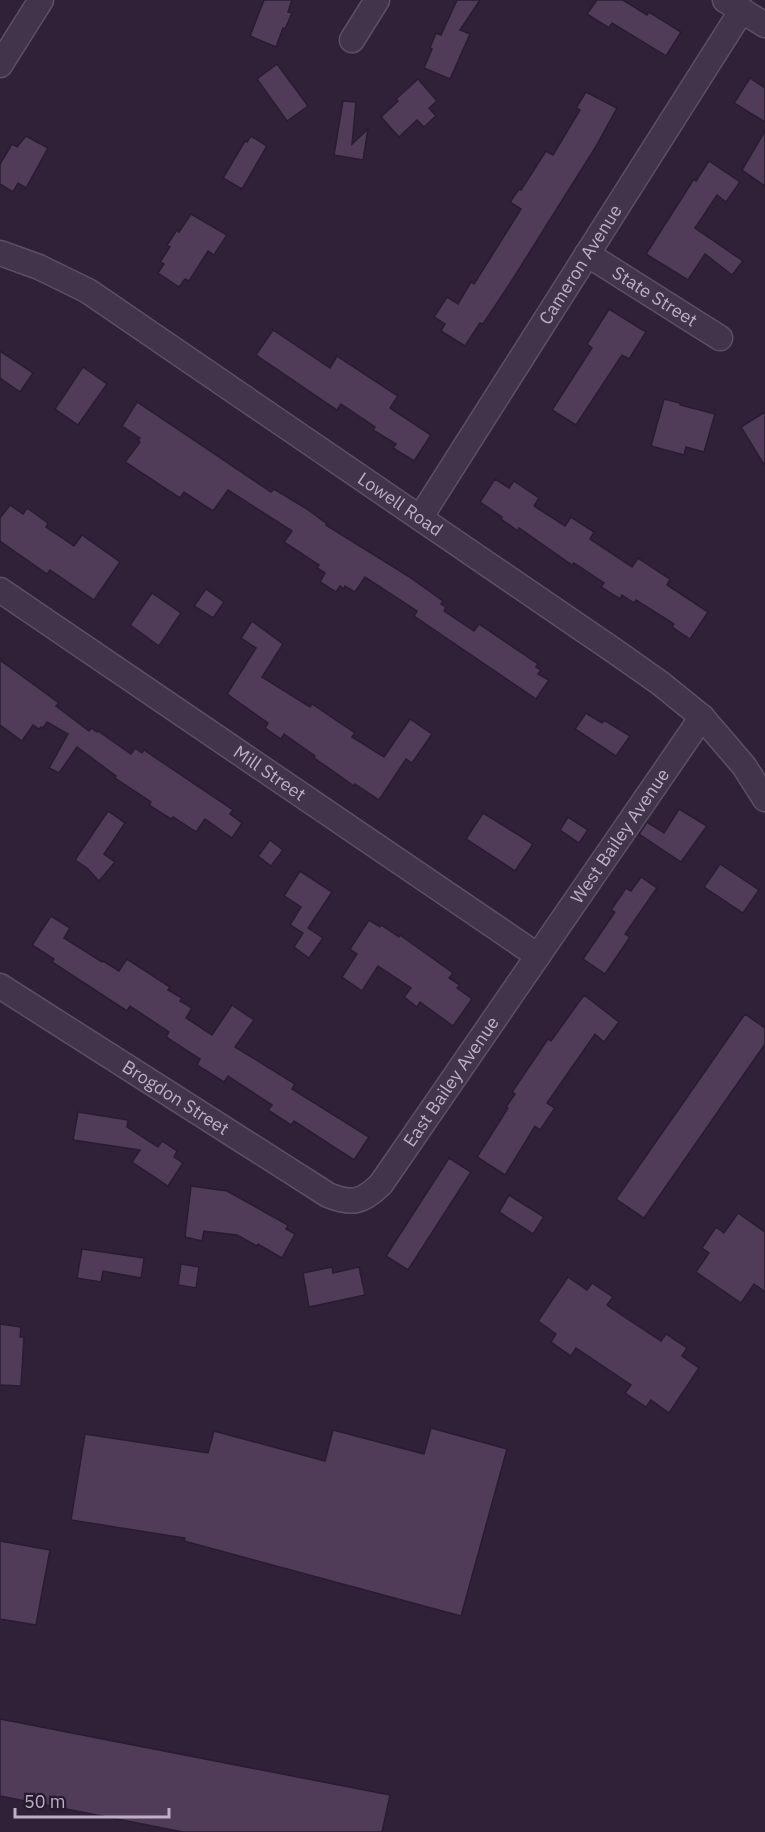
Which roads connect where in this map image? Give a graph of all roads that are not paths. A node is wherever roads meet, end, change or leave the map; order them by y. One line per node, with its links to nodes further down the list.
1 (41, 0): 6 (street)
2 (377, 0): 5 (street)
3 (734, 5): 4 (street); 8 (street, Cameron Avenue)
4 (765, 25)
5 (352, 40)
6 (0, 65)
7 (0, 253): 10 (street, Lowell Road)
8 (587, 254): 9 (street, State Street); 10 (street, Cameron Avenue)
9 (720, 338)
10 (420, 518): 12 (street, Lowell Road)
11 (0, 590): 14 (street, Mill Street)
12 (702, 717): 13 (street, Lowell Road); 14 (street, West Bailey Avenue)
13 (765, 799)
14 (538, 956): 16 (street, East Bailey Avenue)
15 (0, 986): 16 (street, Brogdon Street)
16 (356, 1201)

